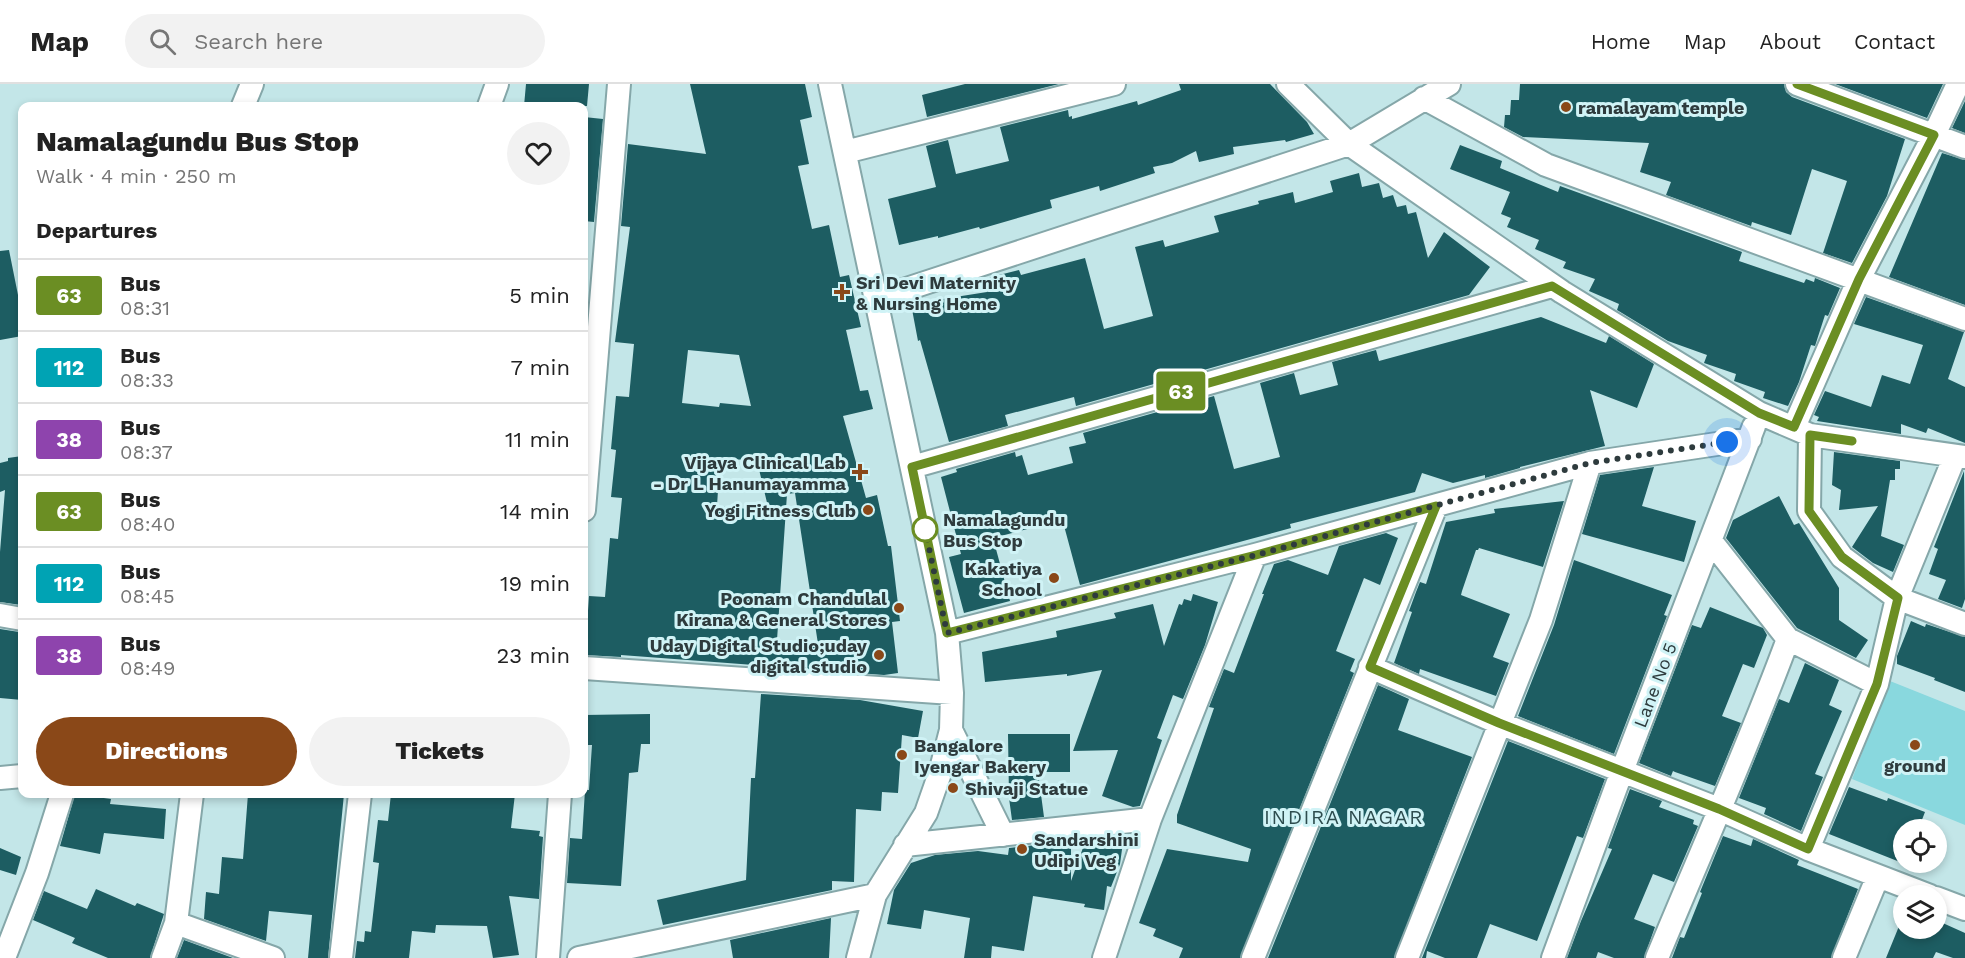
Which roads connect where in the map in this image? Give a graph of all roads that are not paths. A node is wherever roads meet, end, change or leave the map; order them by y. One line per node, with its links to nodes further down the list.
1 (252, 84): 11 (street)
2 (497, 84): 12 (street)
3 (619, 84): 25 (street)
4 (830, 84): 16 (street)
5 (1114, 84): 16 (street)
6 (1288, 84): 14 (street)
7 (1449, 84): 10 (street)
8 (1797, 84): 13 (street)
9 (1958, 84): 13 (street)
10 (1424, 98): 14 (street); 17 (street)
11 (245, 102)
12 (490, 102)
13 (1934, 135): 15 (street); 17 (street)
14 (1349, 144): 18 (street); 19 (street)
15 (1965, 147)
16 (844, 152): 19 (street)
17 (1859, 279): 20 (street); 22 (street)
18 (1552, 286): 21 (street); 27 (street)
19 (876, 298): 27 (street)
20 (1965, 319)
21 (1759, 413): 22 (street); 23 (street, Lane No 5)
22 (1802, 431): 24 (street); 31 (street)
23 (1750, 439): 26 (street); 29 (street, Lane No 5)
24 (1960, 456): 31 (street)
25 (588, 461)
26 (1590, 463): 28 (street); 41 (street)
27 (912, 467): 35 (street)
28 (1436, 506): 30 (street); 37 (street)
29 (1711, 541): 36 (street); 43 (street, Lane No 5)
30 (1256, 555): 35 (street); 51 (street)
31 (1898, 598): 34 (street); 39 (street)
32 (0, 615): 33 (street)
33 (18, 618)
34 (1965, 624)
35 (947, 633): 40 (street)
36 (1788, 639): 39 (street); 50 (street)
37 (1370, 667): 41 (street); 69 (street)
38 (588, 668): 40 (street)
39 (1877, 684): 54 (street)
40 (952, 693): 42 (street)
41 (1499, 723): 43 (street); 70 (street)
42 (951, 730): 52 (street); 53 (street)
43 (1622, 771): 50 (street); 71 (street, Lane No 5)
44 (18, 776): 45 (street)
45 (0, 778)
46 (61, 798): 61 (street)
47 (192, 798): 60 (street)
48 (360, 798): 64 (street)
49 (560, 798): 65 (street)
50 (1719, 809): 54 (street); 72 (street)
51 (1150, 819): 52 (street); 68 (street)
52 (1003, 835): 53 (street)
53 (906, 845): 57 (street)
54 (1808, 849): 55 (street)
55 (1878, 876): 56 (street); 73 (street)
56 (1901, 885)
57 (875, 895): 66 (street); 67 (street)
58 (1947, 902): 59 (street)
59 (1965, 909)
60 (176, 923): 62 (street); 63 (street)
61 (4, 958)
62 (163, 958)
63 (269, 958)
64 (341, 958)
65 (548, 958)
66 (579, 958)
67 (858, 958)
68 (1104, 958)
69 (1253, 958)
70 (1407, 958)
71 (1552, 958)
72 (1657, 958)
73 (1844, 958)

